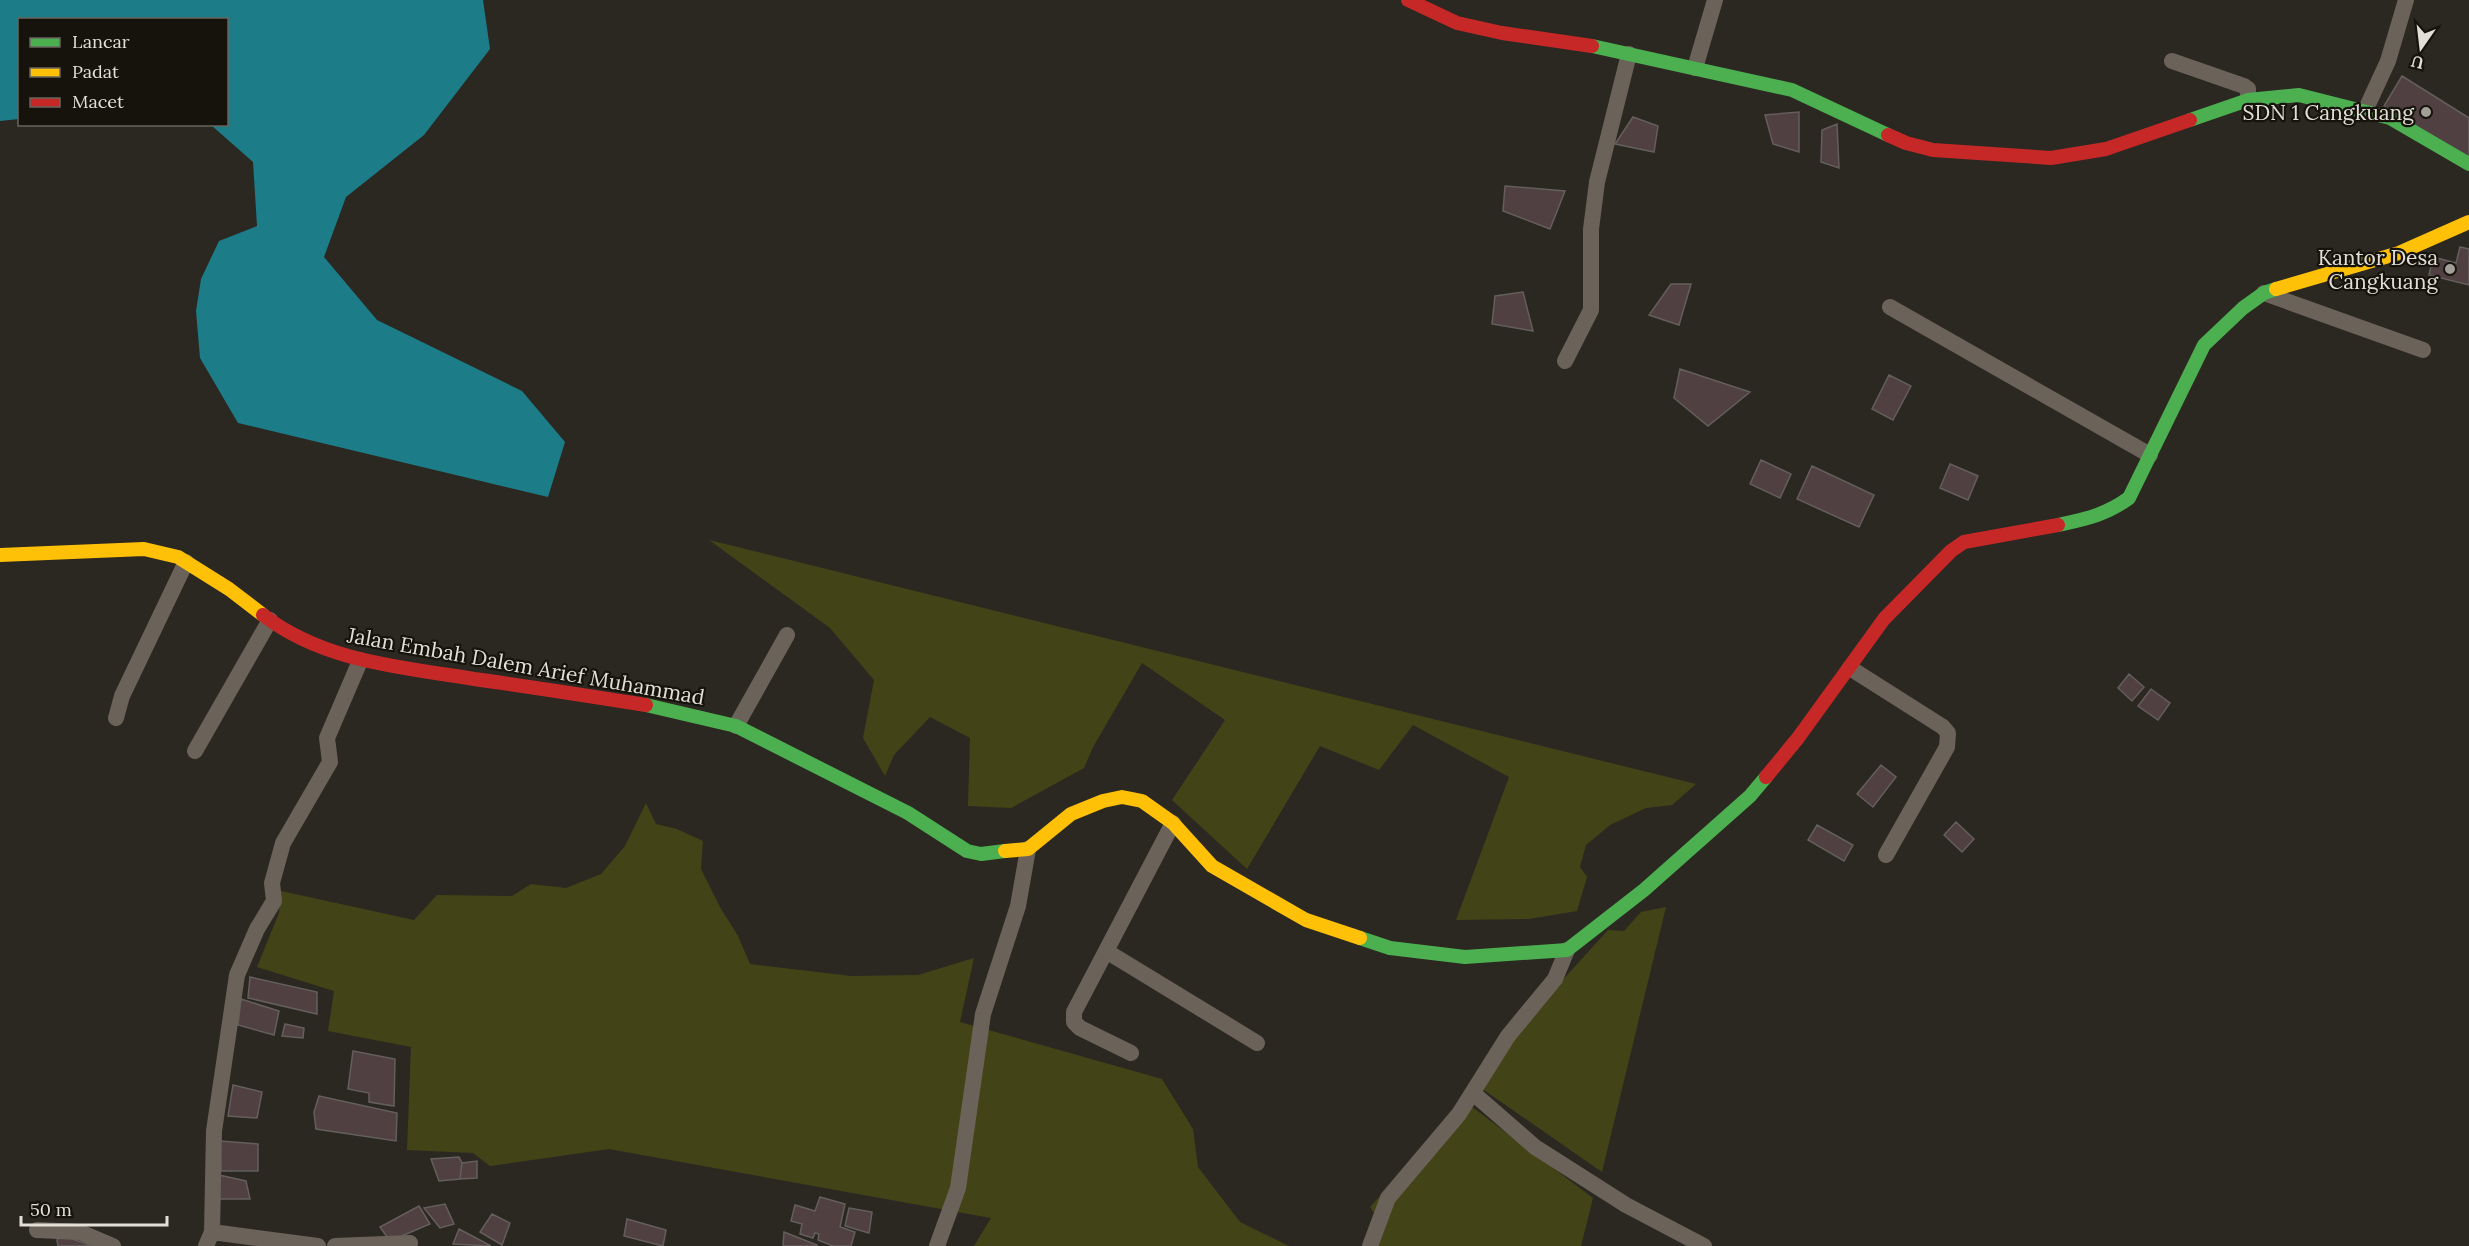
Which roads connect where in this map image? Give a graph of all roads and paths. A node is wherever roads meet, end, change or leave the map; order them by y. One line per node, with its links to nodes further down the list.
1 (1408, 0): 4 (street)
2 (1715, 0): 6 (street)
3 (2406, 0): 8 (street)
4 (1629, 54): 6 (street); 14 (street)
5 (2172, 61): 7 (street)
6 (1695, 68): 7 (street)
7 (2248, 100): 8 (street)
8 (2365, 111): 9 (street)
9 (2469, 164)
10 (2469, 222): 11 (street)
11 (2264, 293): 13 (street); 15 (street)
12 (1890, 307): 15 (street)
13 (2422, 350)
14 (1565, 362)
15 (2150, 455): 21 (street)
16 (0, 555): 17 (street, Jalan Embah Dalem Arief Muhammad)
17 (186, 562): 18 (street, Jalan Embah Dalem Arief Muhammad); 22 (street)
18 (270, 620): 20 (street, Jalan Embah Dalem Arief Muhammad); 24 (street)
19 (787, 635): 23 (street)
20 (360, 661): 23 (street, Jalan Embah Dalem Arief Muhammad); 34 (street)
21 (1850, 668): 27 (street); 28 (street)
22 (116, 718)
23 (736, 726): 26 (street, Jalan Embah Dalem Arief Muhammad)
24 (195, 751)
25 (1173, 823): 26 (street); 28 (street); 29 (street)
26 (1028, 849): 40 (street)
27 (1886, 855)
28 (1567, 950): 32 (street)
29 (1106, 951): 30 (street); 31 (street)
30 (1257, 1043)
31 (1131, 1053)
32 (1473, 1093): 41 (street); 42 (street)
33 (37, 1230): 37 (street)
34 (209, 1239): 36 (street)
35 (410, 1244): 39 (street)
36 (289, 1245): 38 (street)
37 (113, 1246)
38 (318, 1246)
39 (335, 1246)
40 (937, 1246)
41 (1370, 1246)
42 (1704, 1246)

